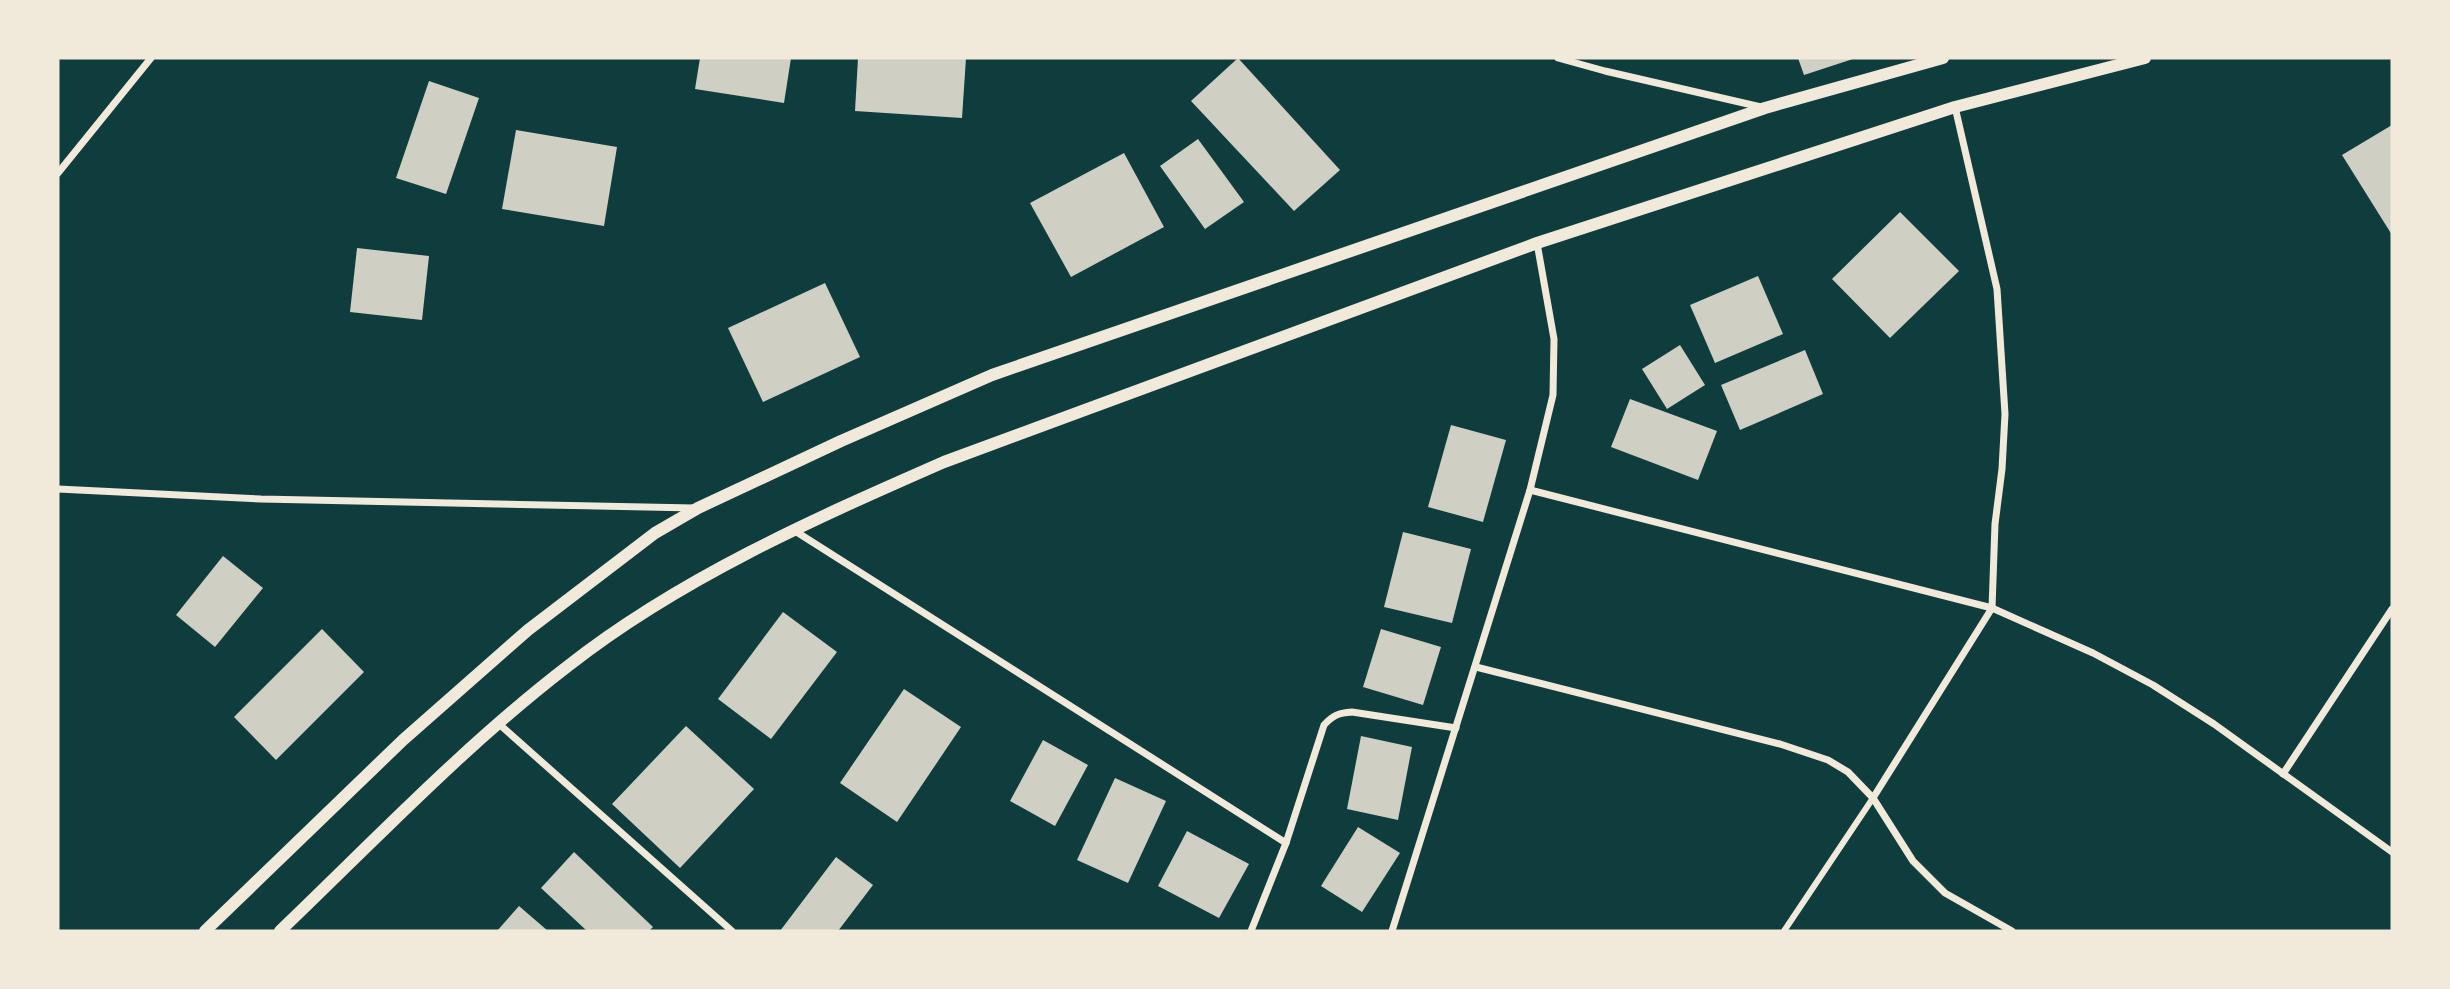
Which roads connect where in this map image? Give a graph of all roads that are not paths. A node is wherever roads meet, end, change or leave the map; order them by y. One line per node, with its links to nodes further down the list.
1 (151, 58): 7 (street)
2 (1558, 58): 6 (street)
3 (1942, 58): 6 (street)
4 (2145, 58): 5 (street)
5 (1955, 107): 8 (street); 13 (street)
6 (1765, 108): 11 (street)
7 (58, 173)
8 (1537, 243): 10 (street); 12 (street)
9 (58, 489): 11 (street)
10 (1530, 490): 13 (street); 15 (street)
11 (698, 508): 22 (street)
12 (795, 531): 16 (street); 20 (street)
13 (1992, 608): 18 (street); 19 (street)
14 (2392, 610): 18 (street)
15 (1476, 667): 17 (street); 19 (street)
16 (499, 723): 23 (street); 24 (street)
17 (1457, 728): 20 (street); 26 (street)
18 (2283, 774): 21 (street)
19 (1873, 798): 27 (street); 28 (street)
20 (1286, 843): 25 (street)
21 (2392, 852)
22 (205, 931)
23 (280, 931)
24 (732, 931)
25 (1251, 931)
26 (1392, 931)
27 (1784, 931)
28 (2012, 931)

